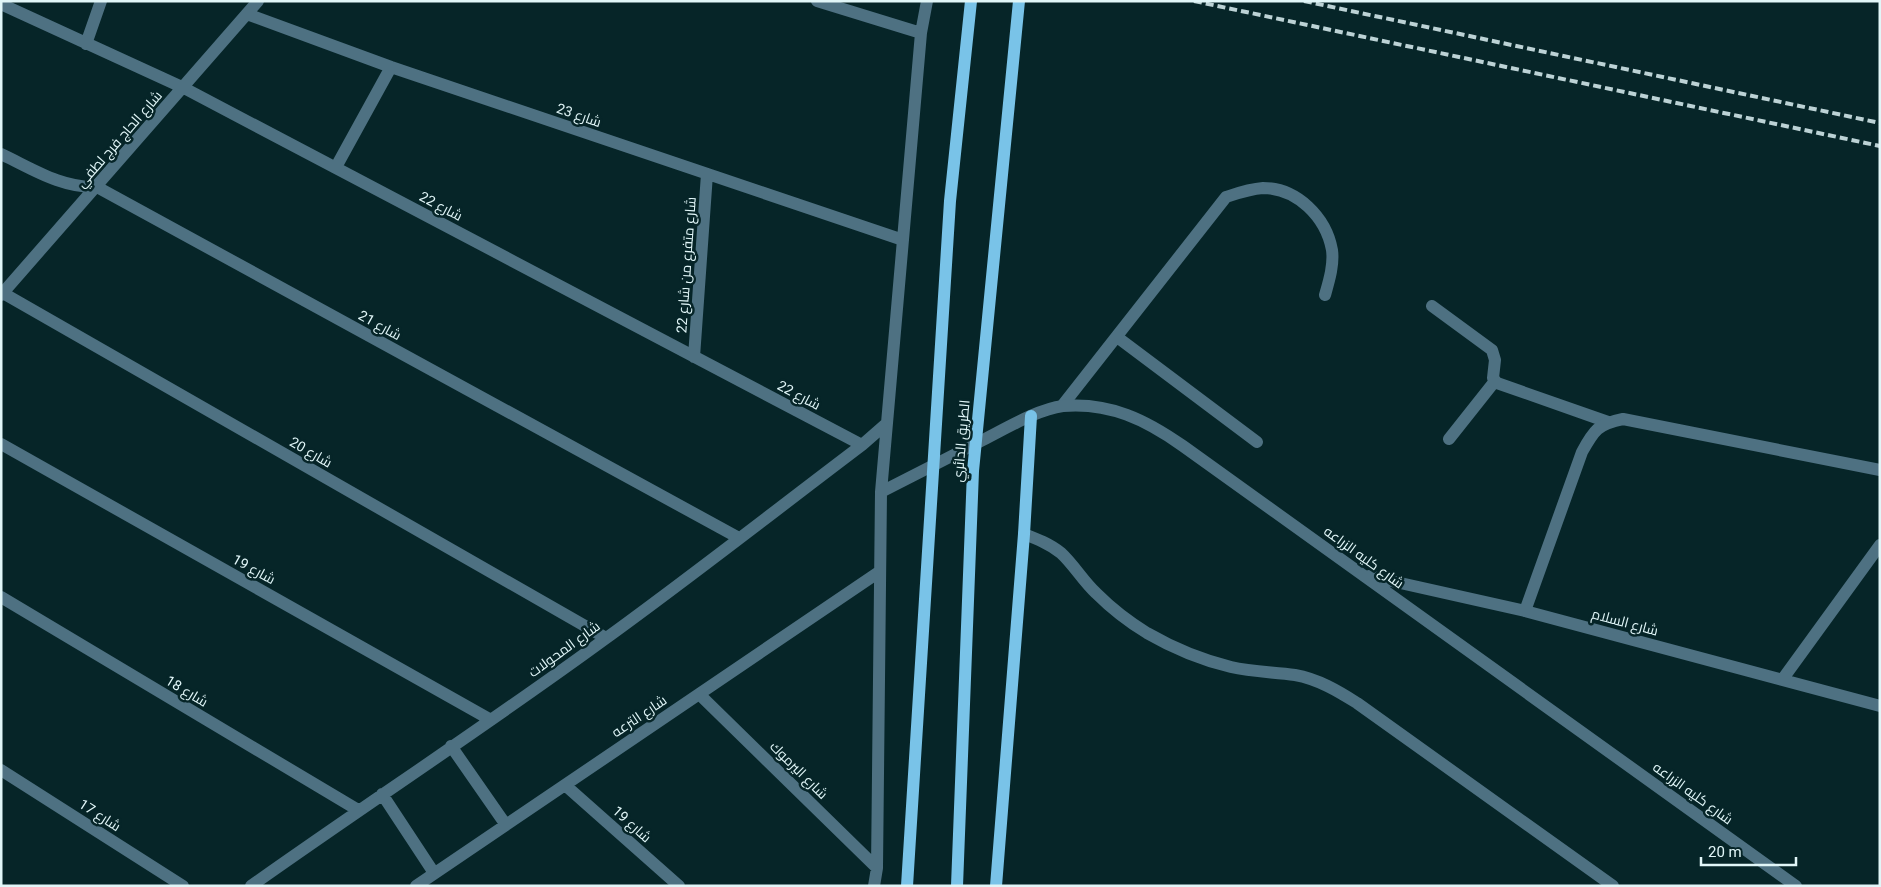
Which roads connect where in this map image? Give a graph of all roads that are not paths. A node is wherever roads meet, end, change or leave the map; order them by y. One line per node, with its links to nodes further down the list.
1 (101, 1): 10 (street)
2 (258, 1): 8 (street, شارع الحاج فرج لطفي)
3 (817, 1): 9 (street)
4 (928, 1): 9 (street)
5 (971, 1): 59 (main road, الطريق الدائري, bridge)
6 (1019, 1): 60 (main road, الطريق الدائري, bridge)
7 (1, 4): 10 (street, شارع 22)
8 (247, 14): 11 (street, شارع 23); 12 (street, شارع الحاج فرج لطفي)
9 (921, 33): 17 (street)
10 (86, 44): 12 (street, شارع 22)
11 (391, 67): 14 (street); 15 (street, شارع 23)
12 (184, 88): 14 (street, شارع 22); 16 (street, شارع الحاج فرج لطفي)
13 (1, 154): 16 (street, شارع 21)
14 (336, 167): 22 (street, شارع 22)
15 (707, 174): 17 (street, شارع 23); 22 (street, شارع متفرع من شارع 22)
16 (97, 187): 18 (street, شارع الحاج فرج لطفي); 35 (street, شارع 21)
17 (903, 240): 27 (street)
18 (2, 293): 41 (street, شارع 20)
19 (1325, 295): 21 (street)
20 (1432, 306): 23 (street)
21 (1116, 337): 24 (street); 29 (street)
22 (694, 358): 31 (street, شارع 22)
23 (1494, 381): 26 (street); 28 (street)
24 (1062, 406): 25 (street, شارع كليه الزراعه); 38 (street, شارع كليه الزراعه)
25 (1031, 416): 33 (street, شارع كليه الزراعه); 34 (main road)
26 (1608, 422): 32 (street); 40 (street)
27 (886, 424): 31 (street, شارع المحولات); 33 (street)
28 (1449, 440)
29 (1257, 442)
30 (1, 444): 45 (street, شارع 19)
31 (862, 445): 35 (street, شارع المحولات)
32 (1880, 470)
33 (881, 492): 37 (street)
34 (1024, 534): 61 (main road); 62 (street)
35 (739, 538): 41 (street, شارع المحولات)
36 (1880, 545): 42 (street)
37 (879, 572): 43 (street, شارع الترعه); 52 (street)
38 (1361, 574): 40 (street, شارع السلام); 63 (street, شارع كليه الزراعه)
39 (1, 597): 50 (street, شارع 18)
40 (1525, 611): 42 (street, شارع السلام)
41 (606, 638): 45 (street, شارع المحولات)
42 (1782, 680): 44 (street, شارع السلام)
43 (699, 694): 48 (street, شارع الترعه); 52 (street, شارع اليرموك)
44 (1880, 706)
45 (491, 720): 46 (street, شارع المحولات)
46 (452, 746): 49 (street, شارع المحولات); 51 (street)
47 (1, 770): 54 (street, شارع 17)
48 (565, 785): 51 (street, شارع الترعه); 57 (street, شارع 19)
49 (382, 794): 50 (street, شارع المحولات); 53 (street)
50 (358, 810): 55 (street, شارع المحولات)
51 (506, 825): 53 (street, شارع الترعه)
52 (877, 868): 58 (street)
53 (434, 873): 56 (street, شارع الترعه)
54 (183, 886)
55 (251, 886)
56 (416, 886)
57 (679, 886)
58 (874, 886)
59 (907, 886)
60 (957, 886)
61 (996, 886)
62 (1613, 886)
63 (1796, 886)

